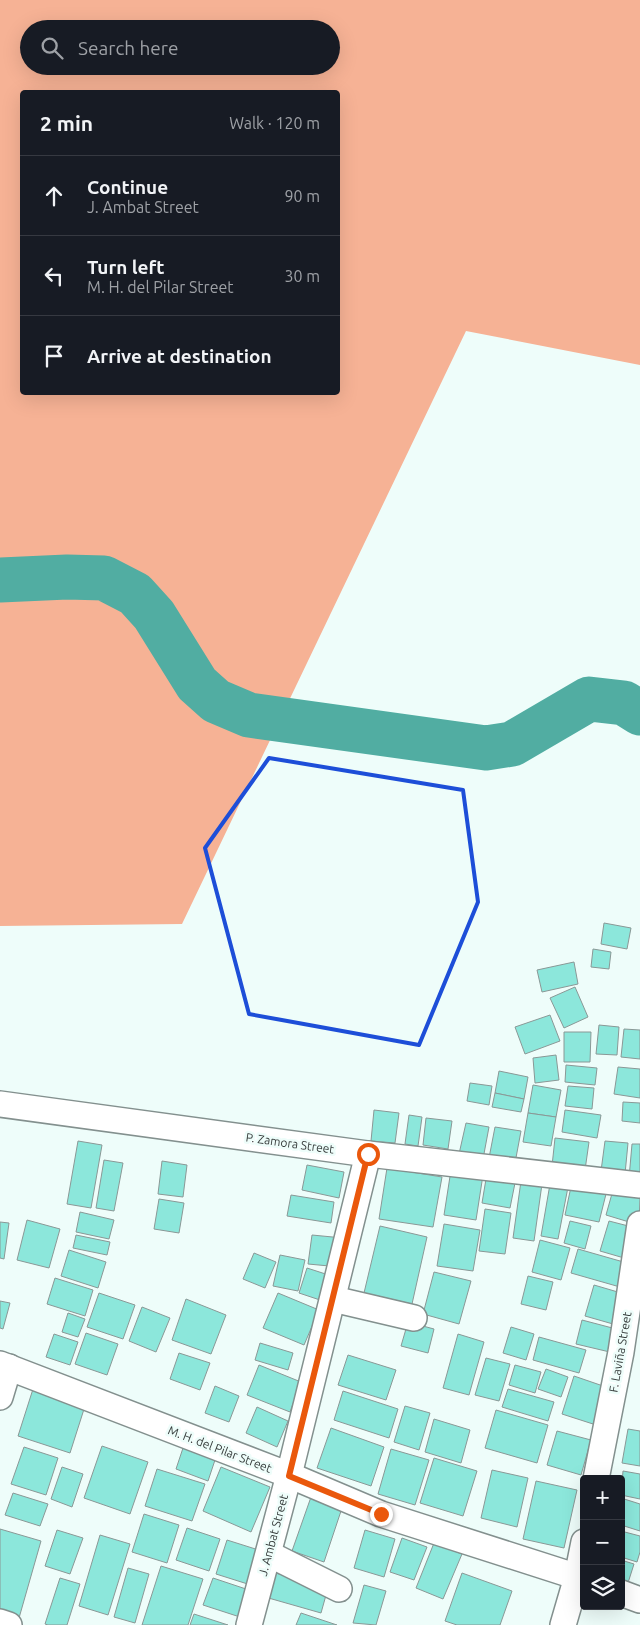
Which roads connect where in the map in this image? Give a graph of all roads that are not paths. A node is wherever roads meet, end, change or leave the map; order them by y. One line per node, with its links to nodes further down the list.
1 (0, 1104): 2 (street, P. Zamora Street)
2 (368, 1154): 3 (street, P. Zamora Street); 5 (street, J. Ambat Street)
3 (640, 1184)
4 (640, 1224): 9 (street, F. Laviña Street)
5 (333, 1299): 6 (street); 10 (street, J. Ambat Street)
6 (414, 1318)
7 (5, 1365): 8 (street); 10 (street, M. H. del Pilar Street)
8 (0, 1397)
9 (597, 1475)
10 (289, 1476): 11 (street, J. Ambat Street); 12 (street, M. H. del Pilar Street)
11 (269, 1554): 13 (street); 18 (street, J. Ambat Street)
12 (580, 1578): 19 (street)
13 (338, 1589)
14 (625, 1594): 15 (street)
15 (640, 1600)
16 (0, 1622): 17 (street)
17 (9, 1625)
18 (249, 1625)
19 (563, 1625)

